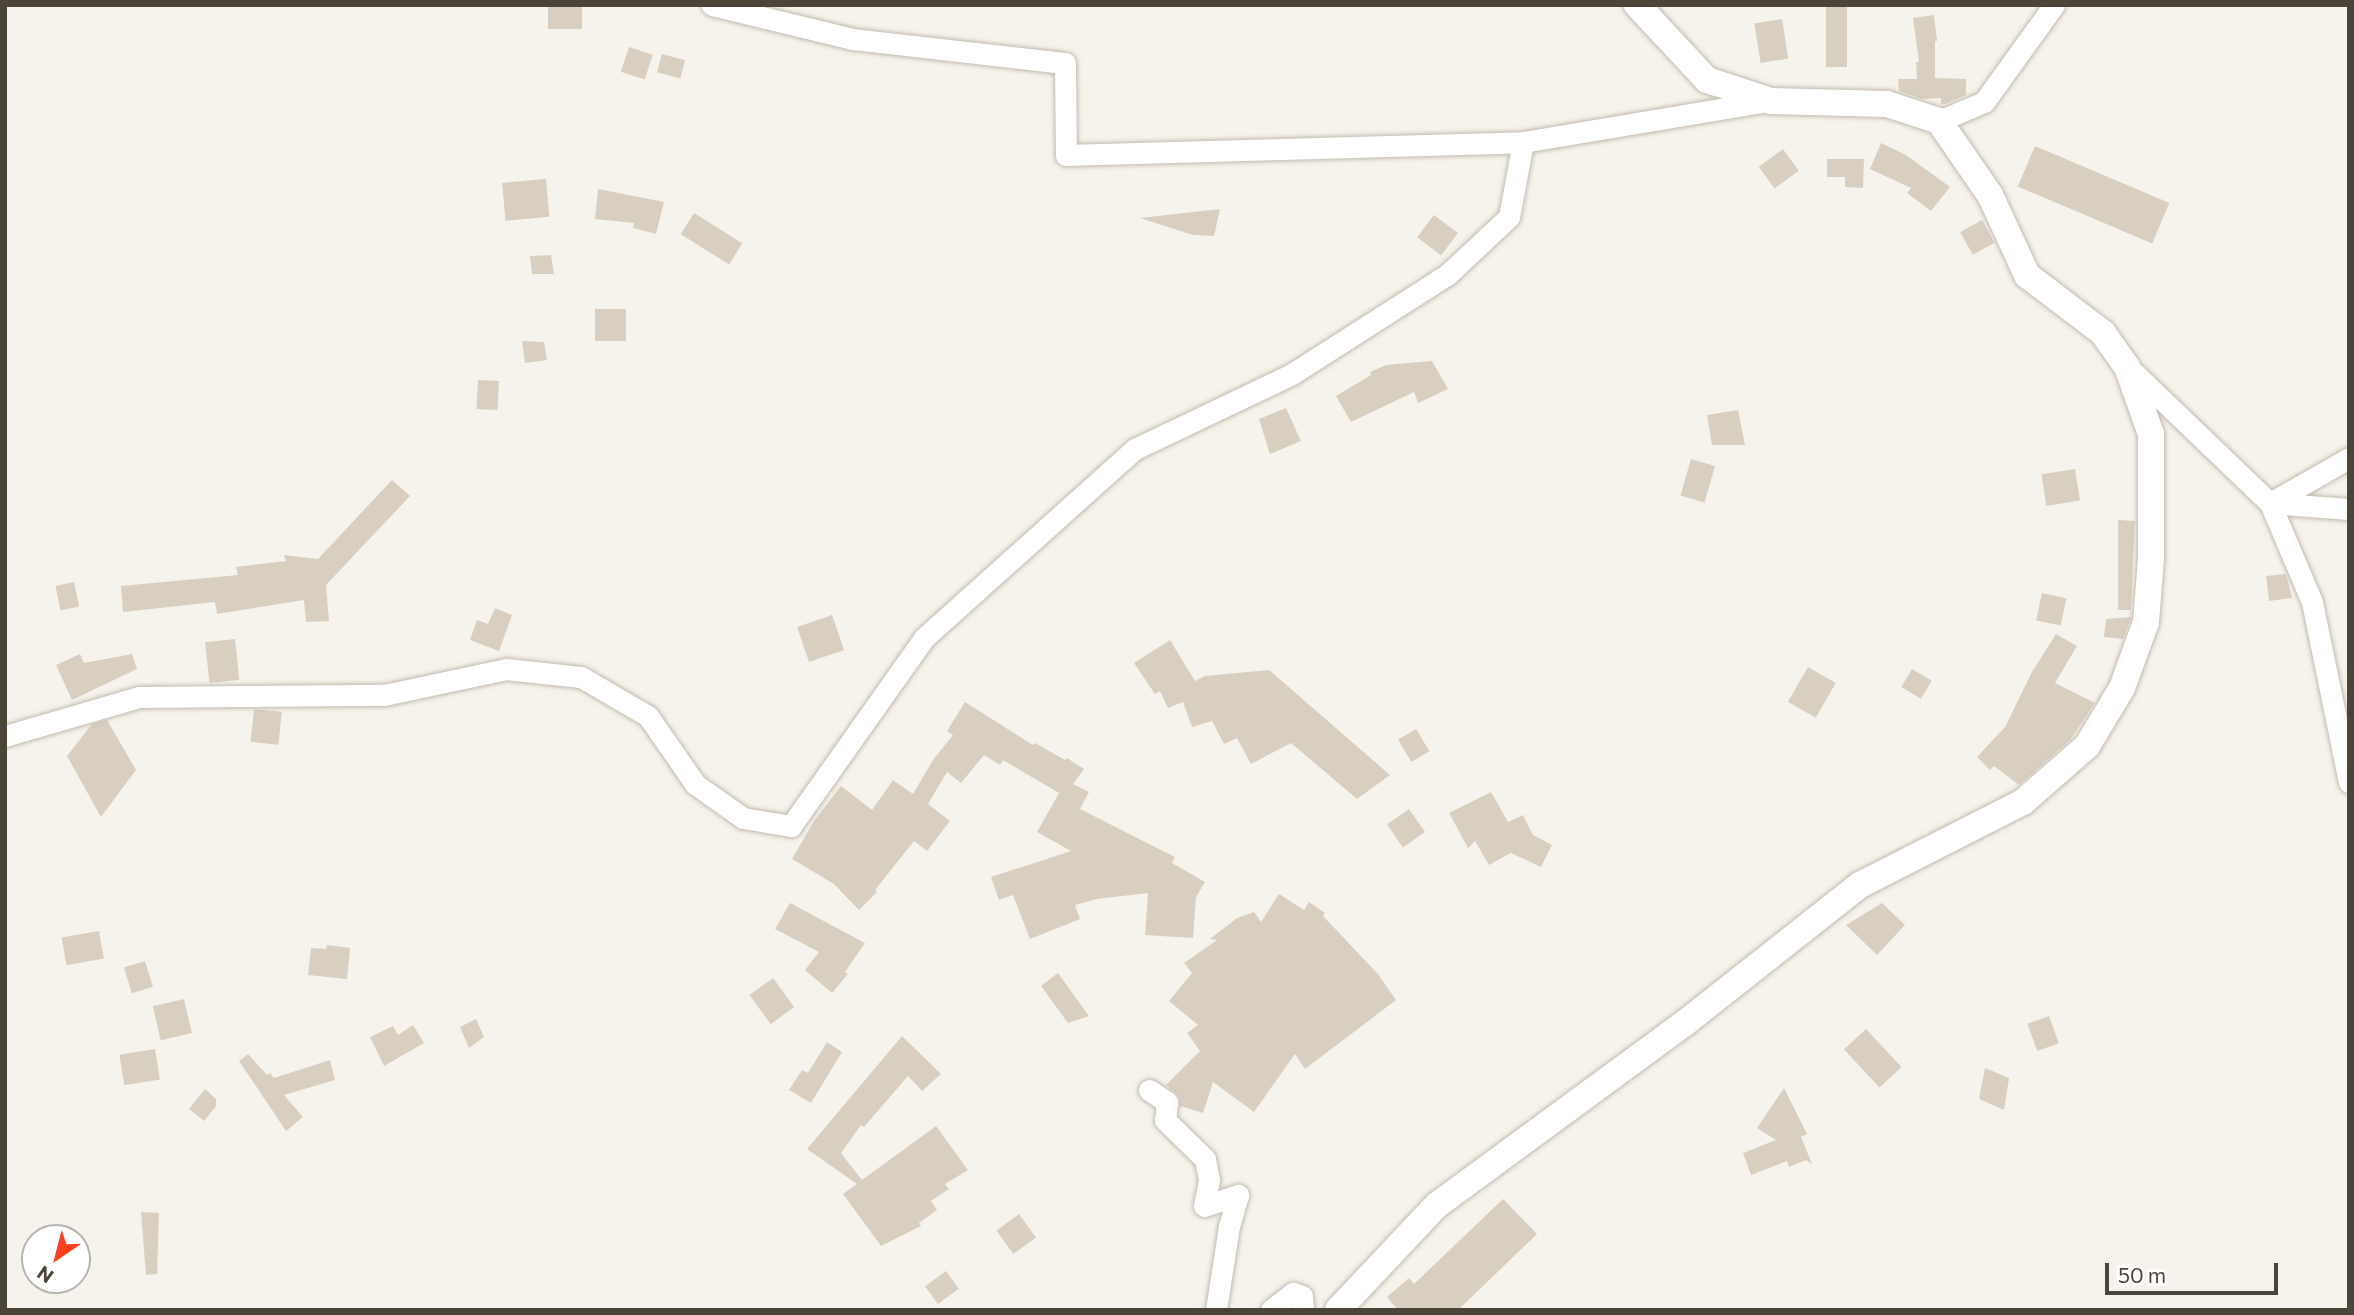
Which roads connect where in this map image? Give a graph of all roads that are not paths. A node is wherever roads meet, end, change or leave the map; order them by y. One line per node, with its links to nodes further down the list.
1 (712, 5): 6 (street)
2 (1637, 5): 4 (street)
3 (2054, 5): 5 (street)
4 (1771, 101): 5 (street); 6 (street)
5 (1939, 121): 7 (street)
6 (1523, 142): 11 (street)
7 (2127, 367): 9 (street); 17 (street)
8 (2349, 458): 9 (street)
9 (2270, 503): 10 (street); 12 (street)
10 (2349, 509)
11 (5, 736)
12 (2349, 782)
13 (1149, 1090): 14 (street)
14 (1216, 1310)
15 (1271, 1310): 16 (street)
16 (1303, 1310)
17 (1338, 1310)

